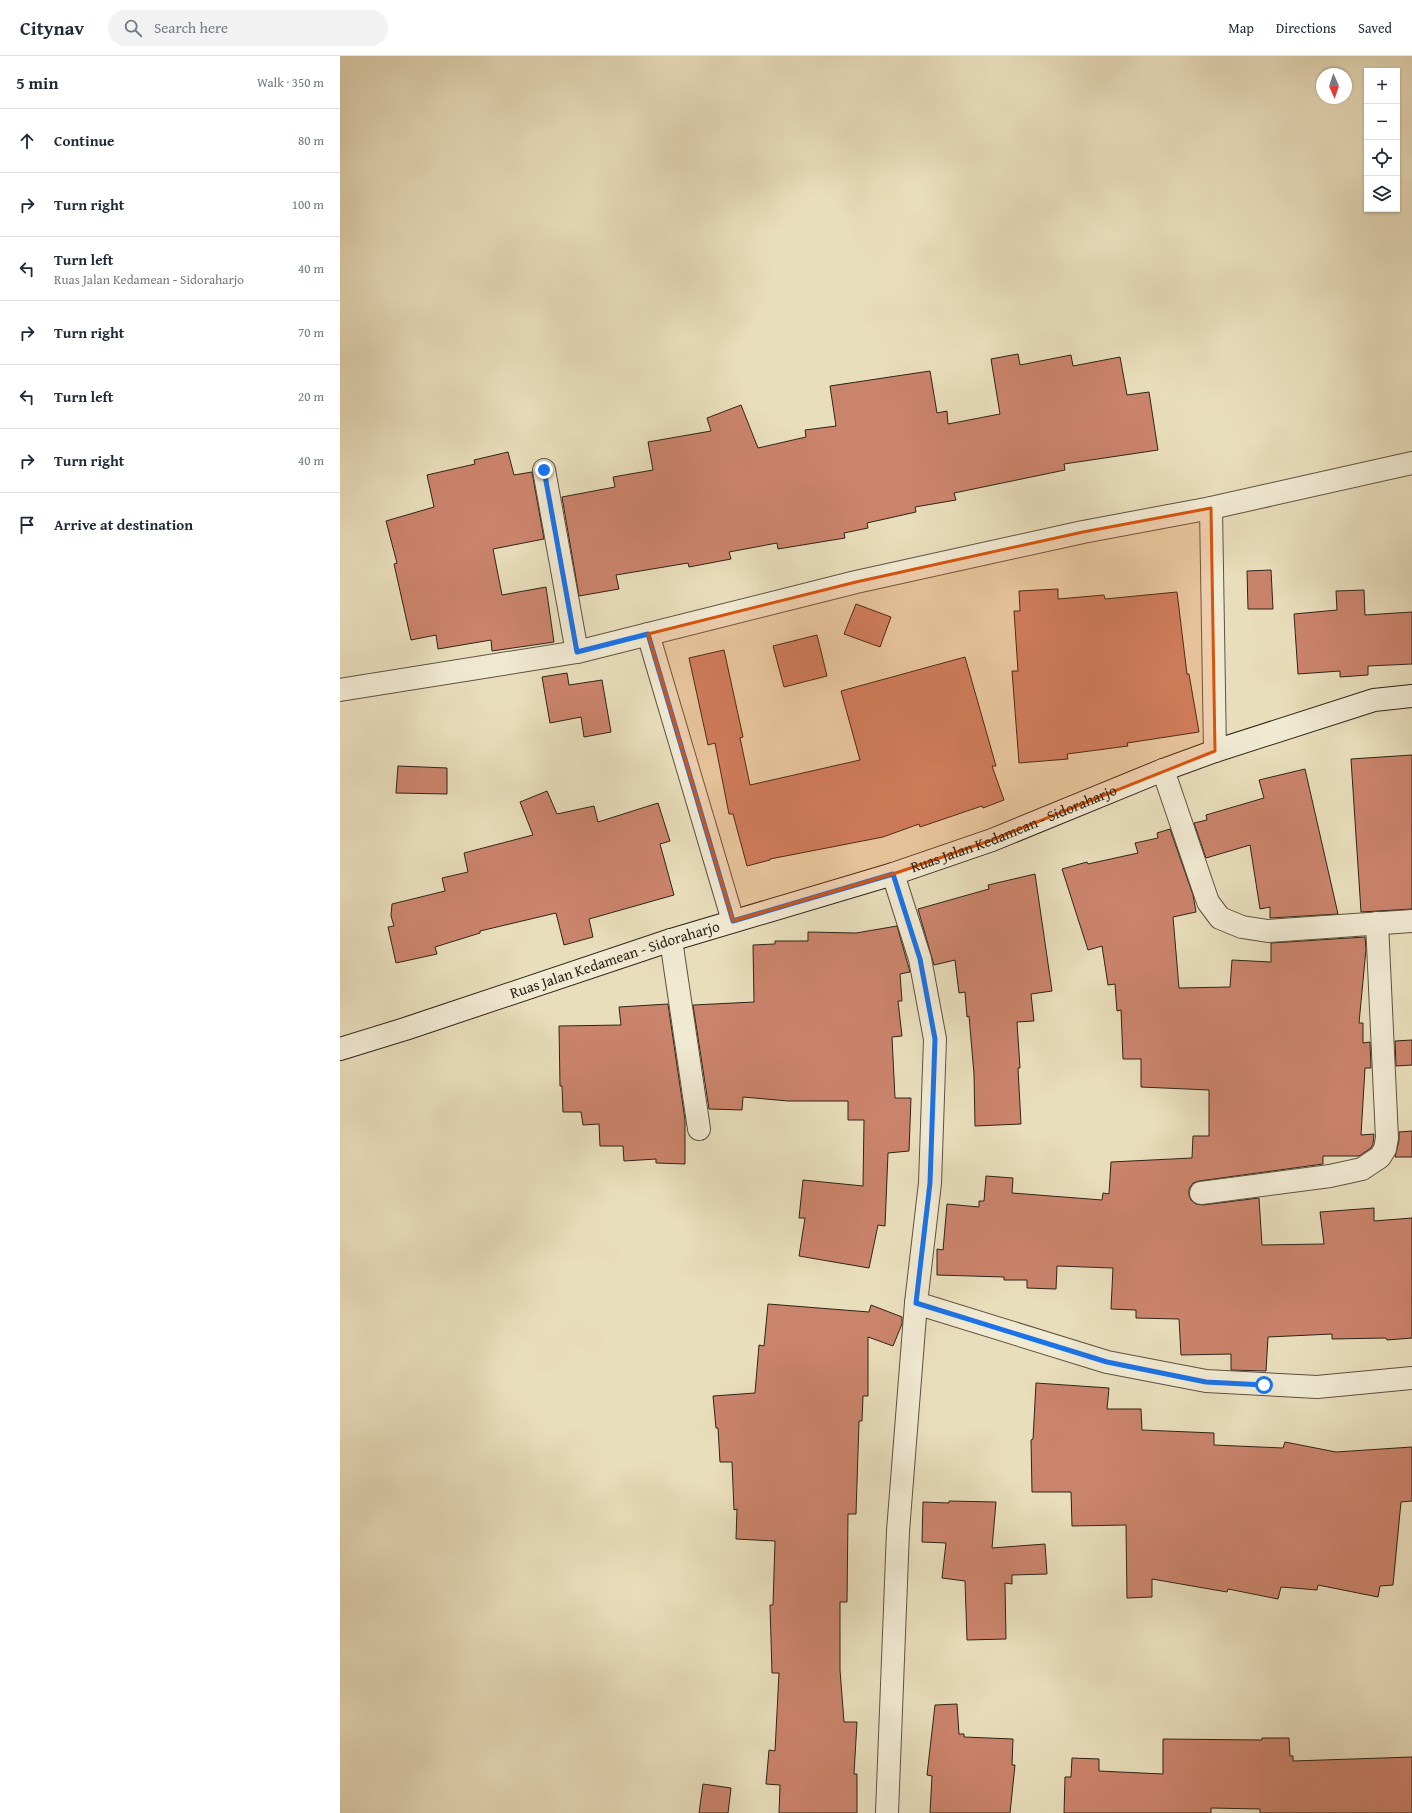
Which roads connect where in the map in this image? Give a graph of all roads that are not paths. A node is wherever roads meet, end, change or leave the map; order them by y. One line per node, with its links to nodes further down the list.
1 (1412, 463): 3 (street)
2 (544, 470): 5 (street)
3 (1211, 508): 4 (street); 8 (street)
4 (648, 634): 5 (street); 11 (street)
5 (577, 652): 6 (street)
6 (340, 690)
7 (1412, 696): 8 (street, Ruas Jalan Kedamean - Sidoraharjo)
8 (1215, 751): 9 (street, Ruas Jalan Kedamean - Sidoraharjo)
9 (1163, 770): 10 (street, Ruas Jalan Kedamean - Sidoraharjo); 13 (street)
10 (893, 874): 11 (street, Ruas Jalan Kedamean - Sidoraharjo); 18 (street)
11 (733, 921): 14 (street, Ruas Jalan Kedamean - Sidoraharjo)
12 (1412, 921): 13 (street)
13 (1377, 923): 17 (street)
14 (671, 940): 15 (street, Ruas Jalan Kedamean - Sidoraharjo); 16 (street)
15 (340, 1048)
16 (699, 1130)
17 (1201, 1192)
18 (916, 1303): 19 (street); 20 (street)
19 (1412, 1378)
20 (887, 1813)

